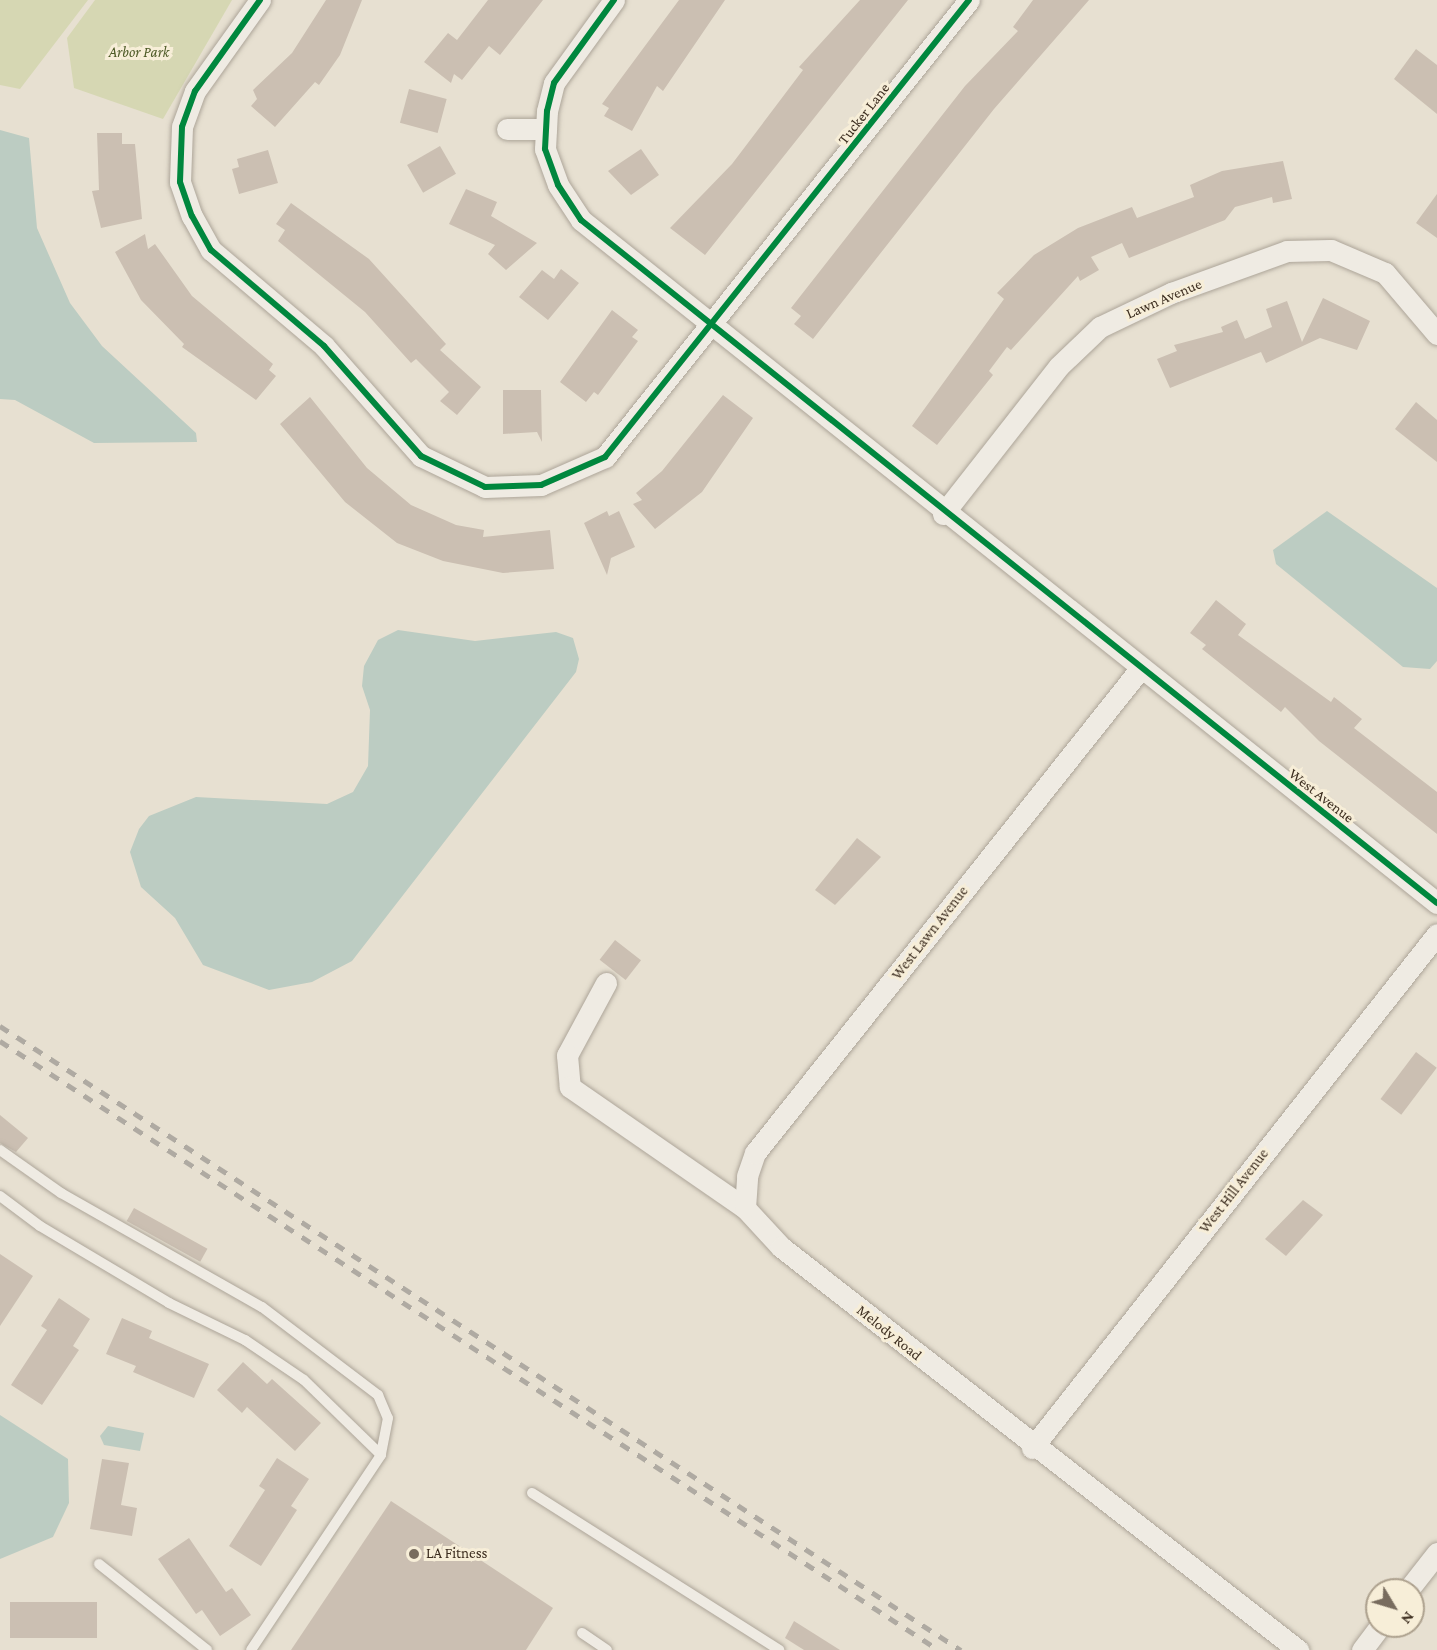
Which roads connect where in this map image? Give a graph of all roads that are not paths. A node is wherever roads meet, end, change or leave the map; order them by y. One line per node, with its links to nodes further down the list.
1 (260, 0): 6 (street, Tucker Lane)
2 (614, 0): 5 (street, West Avenue)
3 (969, 0): 6 (street, Tucker Lane)
4 (507, 129): 5 (street)
5 (546, 129): 6 (street, West Avenue)
6 (711, 328): 8 (street, West Avenue)
7 (1437, 334): 8 (street, Lawn Avenue)
8 (943, 513): 9 (street, West Avenue)
9 (1140, 669): 10 (street, West Avenue); 15 (street, West Lawn Avenue)
10 (1437, 903)
11 (1437, 934): 16 (street, West Hill Avenue)
12 (606, 983): 15 (street, Melody Road)
13 (0, 1150): 17 (lane)
14 (0, 1196): 17 (lane)
15 (745, 1208): 16 (street, Melody Road)
16 (1032, 1448): 27 (street, Melody Road)
17 (381, 1455): 24 (lane)
18 (532, 1492): 26 (lane)
19 (1437, 1553): 21 (street)
20 (99, 1564): 23 (lane)
21 (1417, 1578)
22 (582, 1633): 25 (lane)
23 (207, 1650)
24 (251, 1650)
25 (608, 1650)
26 (779, 1650)
27 (1298, 1650)

